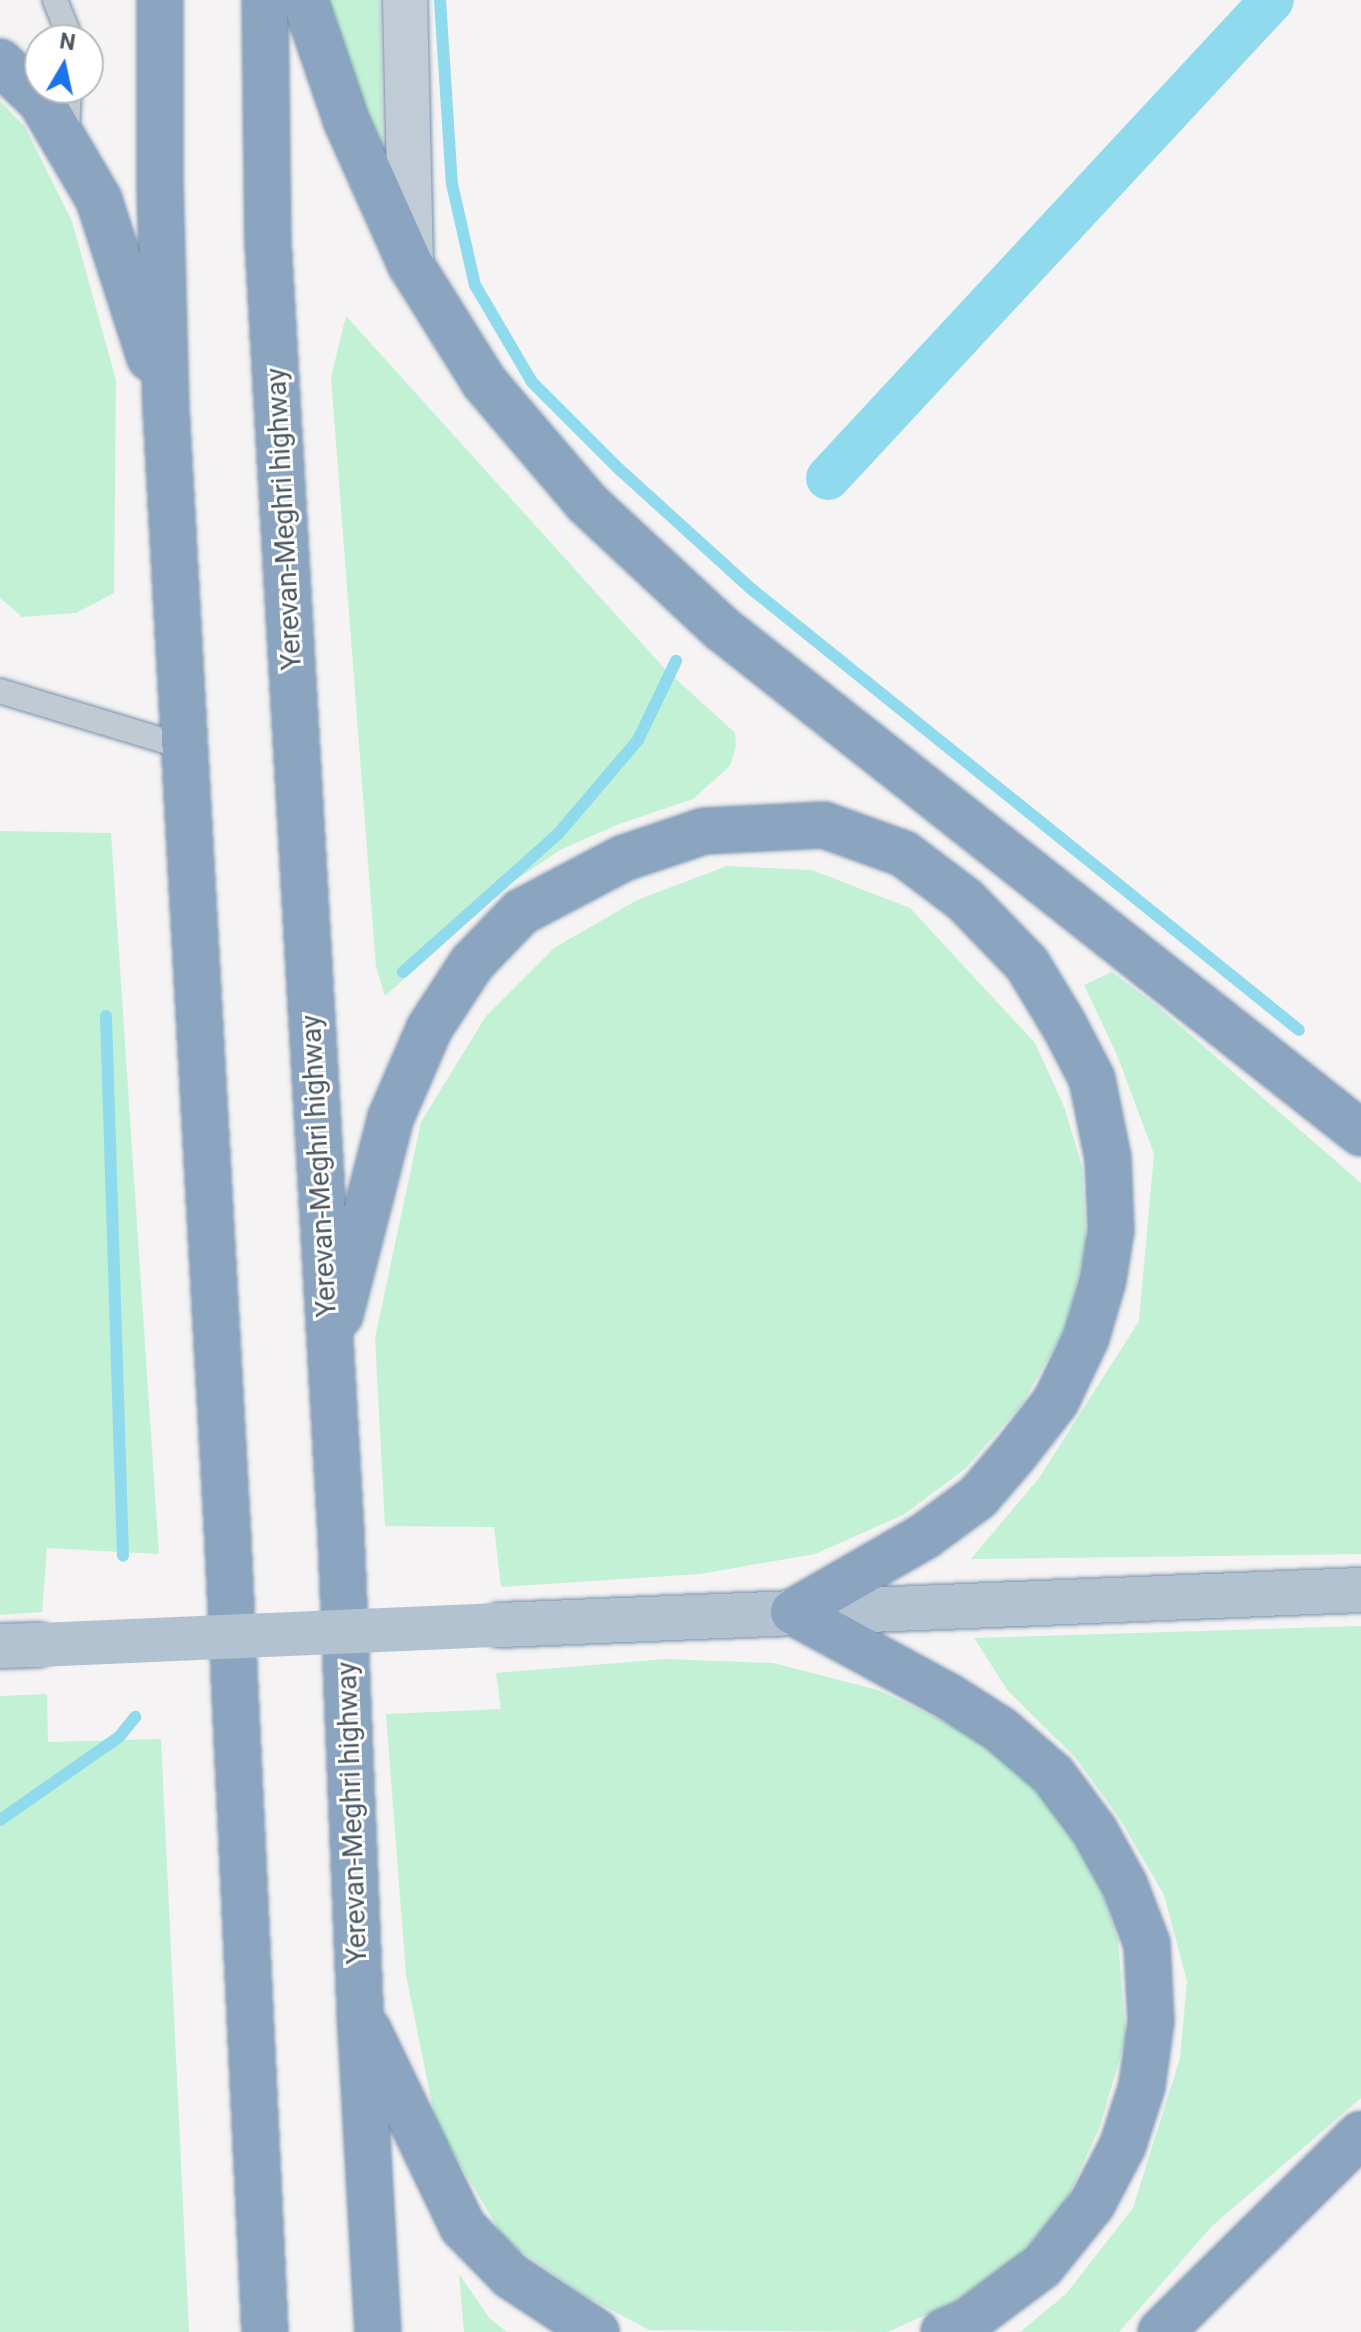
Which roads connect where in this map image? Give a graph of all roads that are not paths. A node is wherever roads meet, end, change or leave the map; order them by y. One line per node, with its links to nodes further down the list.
1 (55, 0): 6 (lane)
2 (160, 0): 11 (highway)
3 (265, 0): 15 (highway, Yerevan-Meghri highway)
4 (305, 0): 10 (highway)
5 (405, 0): 10 (street)
6 (65, 24)
7 (0, 62): 9 (highway)
8 (68, 104): 9 (lane)
9 (66, 143): 11 (highway)
10 (411, 265): 14 (highway)
11 (166, 408): 13 (highway)
12 (0, 691): 13 (lane)
13 (184, 747): 21 (highway)
14 (1361, 1133)
15 (330, 1353): 17 (highway); 19 (highway, Yerevan-Meghri highway)
16 (1361, 1590): 17 (main road)
17 (793, 1612): 18 (main road, bridge); 24 (highway)
18 (19, 1646)
19 (360, 2012): 22 (highway, Yerevan-Meghri highway); 23 (highway)
20 (1361, 2134): 25 (highway)
21 (265, 2332)
22 (378, 2332)
23 (596, 2332)
24 (944, 2332)
25 (1161, 2332)

